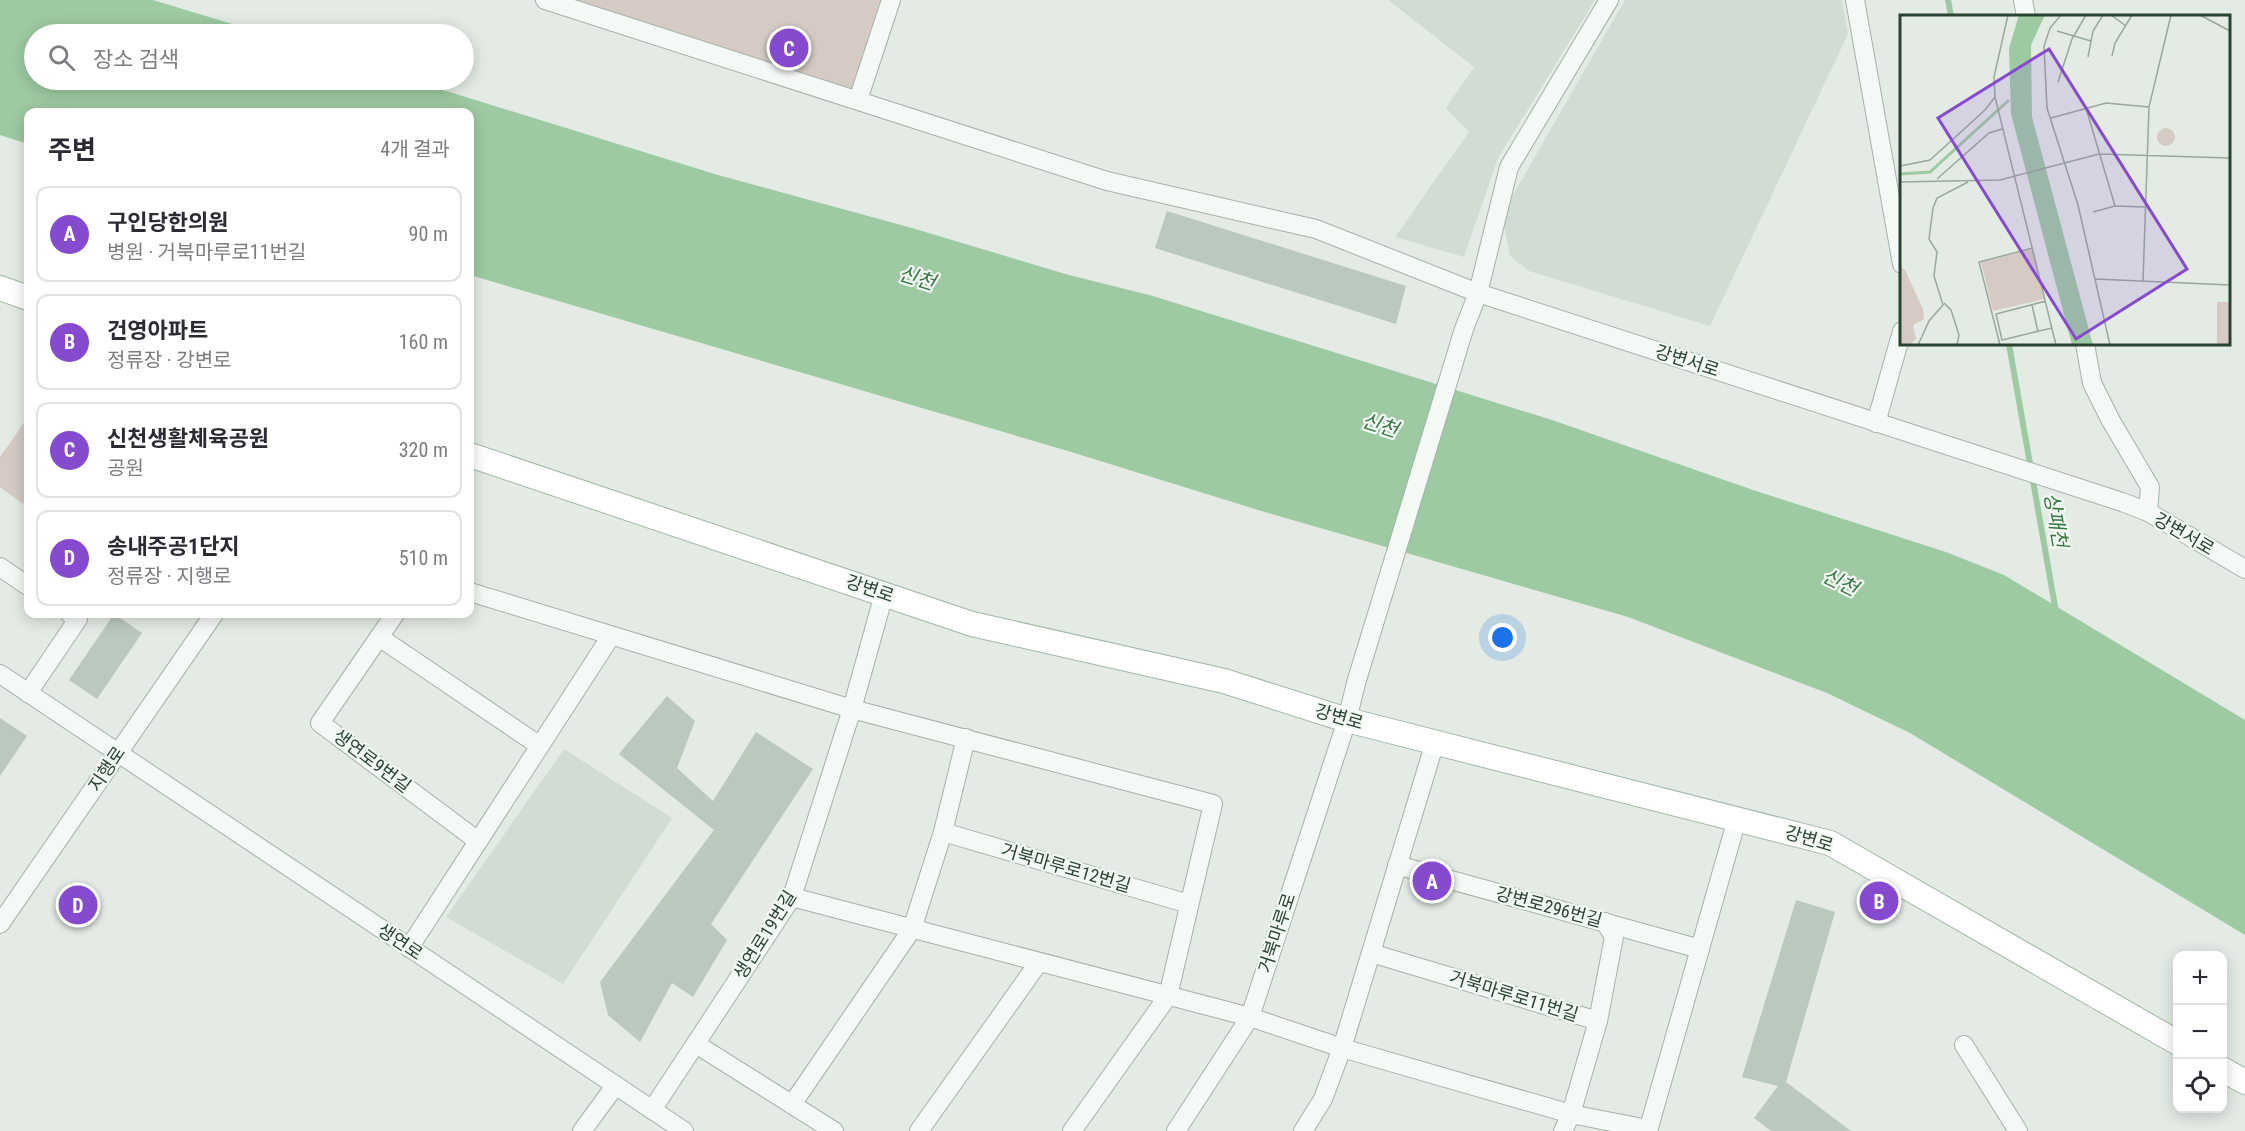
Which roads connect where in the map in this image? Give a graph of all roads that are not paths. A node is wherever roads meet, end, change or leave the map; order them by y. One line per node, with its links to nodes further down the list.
1 (544, 0): 7 (street, 강변서로)
2 (891, 0): 7 (street)
3 (1609, 0): 10 (street, 거북마루로)
4 (1856, 0): 8 (street)
5 (2023, 0): 6 (street)
6 (2026, 15)
7 (858, 100): 10 (street, 강변서로)
8 (1900, 253)
9 (0, 288): 11 (main road)
10 (1478, 293): 14 (street, 강변서로); 30 (street, 거북마루로)
11 (24, 297)
12 (1900, 338): 14 (street)
13 (2085, 345): 16 (street)
14 (1876, 423): 16 (street, 강변서로)
15 (474, 456): 21 (main road, 강변로)
16 (2148, 512): 18 (street, 강변서로)
17 (0, 567): 19 (street)
18 (2245, 569)
19 (24, 583)
20 (474, 593): 25 (street)
21 (884, 594): 29 (street, 생연로19번길); 30 (main road, 강변로)
22 (76, 618): 28 (street)
23 (211, 618): 34 (street, 지행로)
24 (392, 618): 26 (street, 생연로9번길)
25 (611, 636): 29 (street); 33 (street)
26 (379, 637): 33 (street); 37 (street, 생연로9번길)
27 (0, 674): 28 (street, 생연로)
28 (28, 693): 34 (street, 생연로)
29 (852, 709): 31 (street); 39 (street, 생연로19번길)
30 (1347, 720): 32 (main road, 강변로); 49 (street, 거북마루로)
31 (966, 738): 36 (street); 40 (street)
32 (1435, 742): 35 (main road, 강변로); 38 (street)
33 (540, 746): 37 (street)
34 (117, 753): 42 (street, 지행로); 44 (street, 생연로)
35 (1737, 819): 45 (street); 51 (main road, 강변로)
36 (943, 832): 40 (street, 거북마루로12번길); 43 (street)
37 (478, 841): 44 (street)
38 (1397, 865): 41 (street, 강변로296번길); 46 (street)
39 (792, 897): 43 (street); 52 (street, 생연로19번길)
40 (1189, 904): 48 (street)
41 (1605, 922): 45 (street, 강변로296번길); 50 (street)
42 (0, 924)
43 (912, 929): 47 (street); 58 (street)
44 (409, 948): 57 (street, 생연로)
45 (1700, 949): 61 (street)
46 (1371, 953): 50 (street, 거북마루로11번길); 54 (street)
47 (1039, 962): 48 (street); 65 (street)
48 (1168, 996): 49 (street); 66 (street)
49 (1250, 1017): 54 (street); 67 (street, 거북마루로)
50 (1598, 1021): 60 (street, 거북마루로11번길)
51 (2173, 1040)
52 (696, 1044): 58 (street); 59 (street, 생연로19번길)
53 (1964, 1045): 70 (street)
54 (1342, 1048): 60 (street); 68 (street)
55 (2227, 1071): 56 (main road)
56 (2245, 1082)
57 (615, 1086): 59 (street, 생연로); 62 (street)
58 (793, 1103): 64 (street)
59 (652, 1110): 63 (street, 생연로)
60 (1571, 1114): 61 (street); 69 (street, 거북마루로11번길)
61 (1648, 1130)
62 (582, 1131)
63 (684, 1131)
64 (834, 1131)
65 (919, 1131)
66 (1072, 1131)
67 (1176, 1131)
68 (1303, 1131)
69 (1563, 1131)
70 (2018, 1131)

